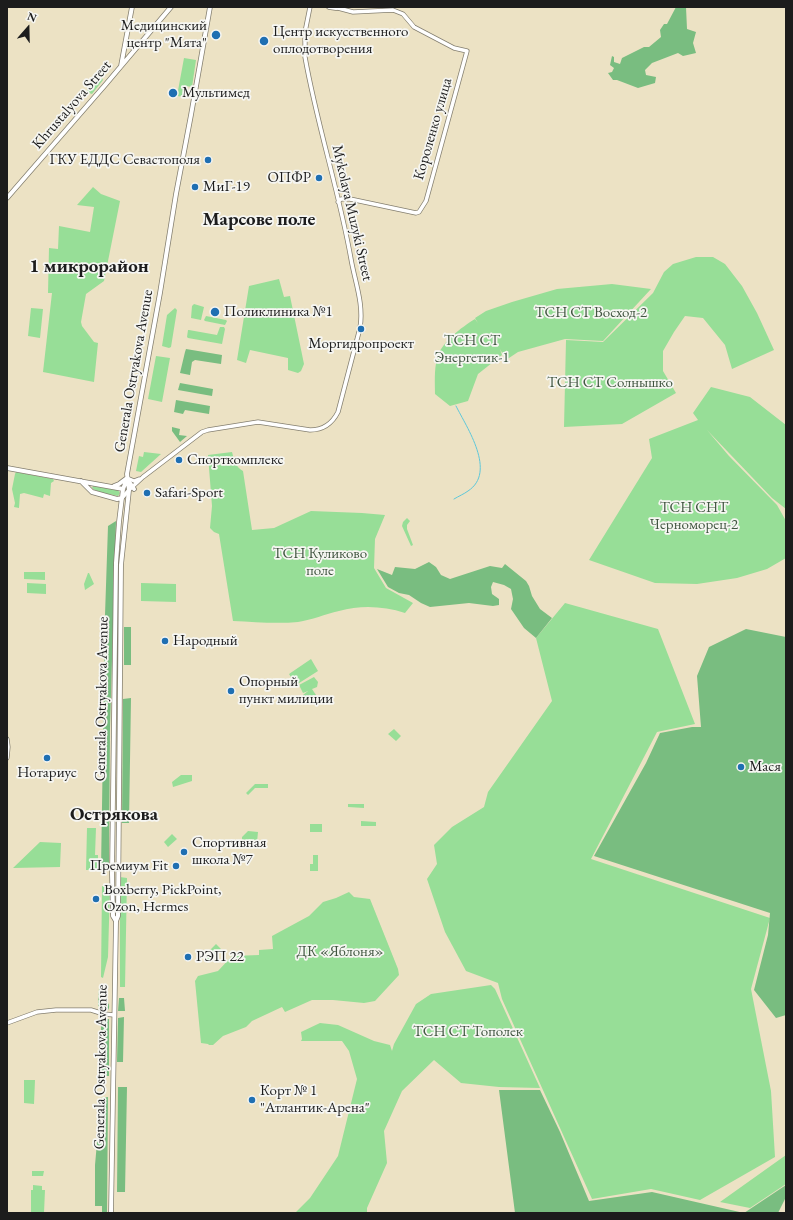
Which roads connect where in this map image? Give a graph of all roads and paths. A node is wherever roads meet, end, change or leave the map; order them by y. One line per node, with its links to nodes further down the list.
1 (132, 7): 7 (main road)
2 (170, 7): 9 (main road, Khrustalyova Street)
3 (210, 7): 16 (main road, Generala Ostryakova Avenue)
4 (310, 7): 13 (main road, Mykolaya Muzyki Street)
5 (329, 7): 6 (main road)
6 (339, 7): 13 (main road, Короленко улица)
7 (126, 38): 8 (main road); 9 (main road)
8 (124, 46): 10 (main road); 11 (main road)
9 (138, 46): 10 (main road, Khrustalyova Street)
10 (133, 52): 11 (main road, Khrustalyova Street)
11 (121, 66): 12 (main road, Khrustalyova Street)
12 (7, 198)
13 (338, 202): 15 (main road, Mykolaya Muzyki Street)
14 (7, 468): 17 (main road)
15 (143, 477): 16 (main road); 20 (main road)
16 (127, 478): 19 (main road); 20 (main road, Generala Ostryakova Avenue); 20 (main road)
17 (81, 481): 18 (main road); 21 (main road)
18 (94, 484): 19 (main road); 21 (main road)
19 (110, 487): 20 (main road)
20 (130, 488): 22 (main road, Generala Ostryakova Avenue); 25 (main road, Generala Ostryakova Avenue)
21 (92, 492): 22 (main road)
22 (122, 498): 25 (main road, Generala Ostryakova Avenue)
23 (7, 739): 24 (main road)
24 (7, 758)
25 (116, 921): 26 (main road, Generala Ostryakova Avenue)
26 (114, 1015): 27 (main road); 28 (main road, Generala Ostryakova Avenue)
27 (7, 1024)
28 (111, 1213)

